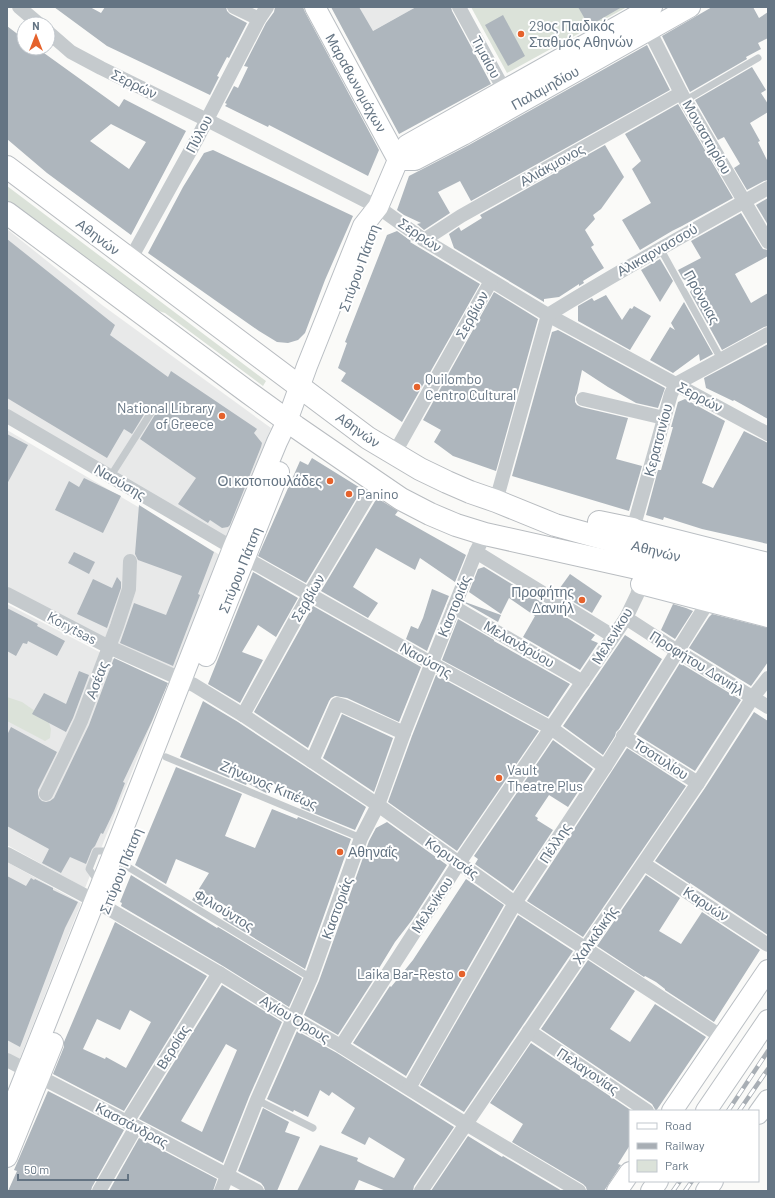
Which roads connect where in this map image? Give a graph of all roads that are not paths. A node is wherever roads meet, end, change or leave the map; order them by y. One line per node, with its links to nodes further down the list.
1 (19, 7): 8 (street)
2 (234, 7): 9 (street)
3 (267, 7): 9 (street, Πύλου)
4 (315, 7): 15 (street, Μαραθωνομάχων)
5 (459, 7): 13 (street, Τιμαίου)
6 (690, 7): 7 (street, Παλαμηδίου)
7 (645, 14): 12 (street, Μοναστηρίου); 13 (street, Παλαμηδίου)
8 (30, 16)
9 (259, 19): 14 (street, Πύλου)
10 (56, 39): 14 (street, Σερρών)
11 (758, 58): 12 (lane, Αλιάκμονος)
12 (684, 96): 18 (street, Μοναστηρίου); 21 (street, Αλιάκμονος)
13 (508, 98): 15 (street, Παλαμηδίου)
14 (207, 120): 19 (street, Σερρών); 24 (street, Πύλου)
15 (398, 160): 19 (street)
16 (7, 167): 24 (highway, Αθηνών)
17 (768, 188): 18 (street, Αλικαρνασσού)
18 (744, 201): 22 (street, Μοναστηρίου); 23 (street, Αλικαρνασσού)
19 (378, 207): 21 (street, Σερρών); 30 (street, Σπύρου Πάτση)
20 (7, 213): 35 (highway, Αθηνών)
21 (424, 240): 25 (street, Σερρών)
22 (768, 242)
23 (660, 248): 26 (street, Αλικαρνασσού); 28 (lane, Πρόνοιας)
24 (130, 260): 30 (highway, Αθηνών)
25 (491, 281): 26 (street, Σερρών); 37 (street, Σερβίων)
26 (548, 315): 29 (street, Σερρών); 40 (street)
27 (768, 334): 28 (street)
28 (721, 359): 29 (street)
29 (676, 384): 34 (street, Κερατσινίου); 36 (street, Σερρών)
30 (305, 391): 35 (street, Σπύρου Πάτση); 37 (highway, Αθηνών)
31 (583, 399): 34 (street)
32 (152, 411): 38 (lane)
33 (7, 416): 38 (street, Ναούσης)
34 (664, 418): 41 (street, Κερατσινίου)
35 (292, 424): 39 (highway, Αθηνών); 44 (street, Σπύρου Πάτση)
36 (768, 434)
37 (394, 454): 40 (highway, Αθηνών)
38 (110, 477): 44 (street, Ναούσης)
39 (376, 482): 42 (highway, Αθηνών); 50 (street, Σερβίων)
40 (496, 501): 41 (highway); 47 (highway, Αθηνών)
41 (633, 529): 46 (street, Αθηνών)
42 (480, 543): 43 (highway, Αθηνών); 54 (street, Καστοριάς); 57 (street)
43 (540, 546): 47 (highway, Αθηνών); 49 (highway)
44 (239, 553): 50 (street, Ναούσης); 62 (street, Σπύρου Πάτση)
45 (130, 560): 58 (street, Ασέας)
46 (768, 563)
47 (685, 569): 48 (highway, Αθηνών); 52 (highway, Αθηνών)
48 (768, 579)
49 (641, 584): 53 (street); 56 (street, Μελενίκου)
50 (310, 593): 60 (street, Ναούσης); 66 (street, Σερβίων)
51 (7, 594): 58 (street, Korytsas)
52 (768, 600)
53 (708, 602): 55 (street); 59 (street, Πέλλης)
54 (454, 607): 60 (street, Καστοριάς); 63 (street, Μελανδρύου)
55 (768, 617)
56 (626, 618): 57 (street, Μελενίκου); 59 (street, Προφήτου Δανιήλ)
57 (613, 636): 63 (street, Μελενίκου)
58 (109, 647): 62 (street, Korytsas); 74 (street, Ασέας)
59 (677, 652): 64 (street, Προφήτου Δανιήλ); 69 (street, Πέλλης)
60 (431, 663): 67 (street, Ναούσης); 68 (street, Καστοριάς)
61 (768, 678): 64 (street, Χαλκιδικής)
62 (188, 682): 66 (street, Κορυτσάς); 70 (street, Σπύρου Πάτση); 78 (street, Σπύρου Πάτση)
63 (583, 682): 67 (street, Μελενίκου)
64 (753, 697): 65 (street, Προφήτου Δανιήλ); 73 (street, Χαλκιδικής)
65 (768, 707)
66 (243, 715): 71 (street, Κορυτσάς)
67 (551, 728): 72 (street, Ναούσης); 79 (street, Μελενίκου)
68 (404, 733): 71 (street); 75 (street, Καστοριάς)
69 (623, 736): 72 (street, Πέλλης); 73 (street, Τσοτυλίου)
70 (166, 757): 76 (lane, Ζήνωνος Κιτιέως); 78 (street, Σπύρου Πάτση)
71 (312, 761): 75 (street, Κορυτσάς)
72 (605, 766): 82 (street, Πέλλης)
73 (698, 783): 80 (street, Χαλκιδικής)
74 (46, 794)
75 (378, 806): 76 (street, Καστοριάς); 79 (street, Κορυτσάς)
76 (361, 838): 87 (street, Καστοριάς)
77 (7, 854): 81 (street, Αγίου Όρους)
78 (119, 858): 81 (street, Σπύρου Πάτση); 81 (lane); 87 (lane, Φιλιούντος)
79 (459, 863): 82 (street, Κορυτσάς); 92 (street, Μελενίκου)
80 (644, 864): 83 (street, Καρυών); 84 (street, Χαλκιδικής)
81 (100, 899): 86 (street, Αγίου Όρους); 94 (street, Σπύρου Πάτση)
82 (515, 903): 84 (street, Κορυτσάς); 95 (street, Πέλλης)
83 (768, 945)
84 (585, 949): 90 (street, Χαλκιδικής); 91 (street, Κορυτσάς)
85 (768, 970): 91 (street)
86 (219, 973): 88 (street, Αγίου Όρους); 103 (street, Βεροίας)
87 (311, 978): 88 (street, Καστοριάς)
88 (294, 1019): 92 (street, Αγίου Όρους); 96 (street, Καστοριάς)
89 (768, 1020): 100 (street)
90 (529, 1031): 98 (street, Πελαγονίας); 104 (street, Χαλκιδικής)
91 (722, 1037): 99 (street)
92 (341, 1046): 95 (street, Αγίου Όρους)
93 (7, 1060): 94 (street, Κασσάνδρας)
94 (33, 1074): 102 (street, Σπύρου Πάτση); 103 (street, Κασσάνδρας); 106 (street, Σπύρου Πάτση)
95 (409, 1088): 104 (street, Αγίου Όρους)
96 (257, 1100): 105 (lane); 108 (street, Καστοριάς)
97 (768, 1100): 101 (street)
98 (646, 1110)
99 (673, 1110)
100 (707, 1110)
101 (759, 1113)
102 (7, 1121)
103 (132, 1124): 108 (street, Κασσάνδρας); 111 (street, Βεροίας)
104 (466, 1124): 114 (street, Χαλκιδικής); 115 (street, Αγίου Όρους)
105 (313, 1128)
106 (7, 1157)
107 (629, 1173): 116 (street)
108 (227, 1175): 112 (street, Καστοριάς); 113 (street, Κασσάνδρας)
109 (657, 1182): 117 (street)
110 (712, 1182): 118 (street)
111 (99, 1191)
112 (221, 1191)
113 (257, 1191)
114 (422, 1191)
115 (579, 1191)
116 (617, 1191)
117 (651, 1191)
118 (706, 1191)

